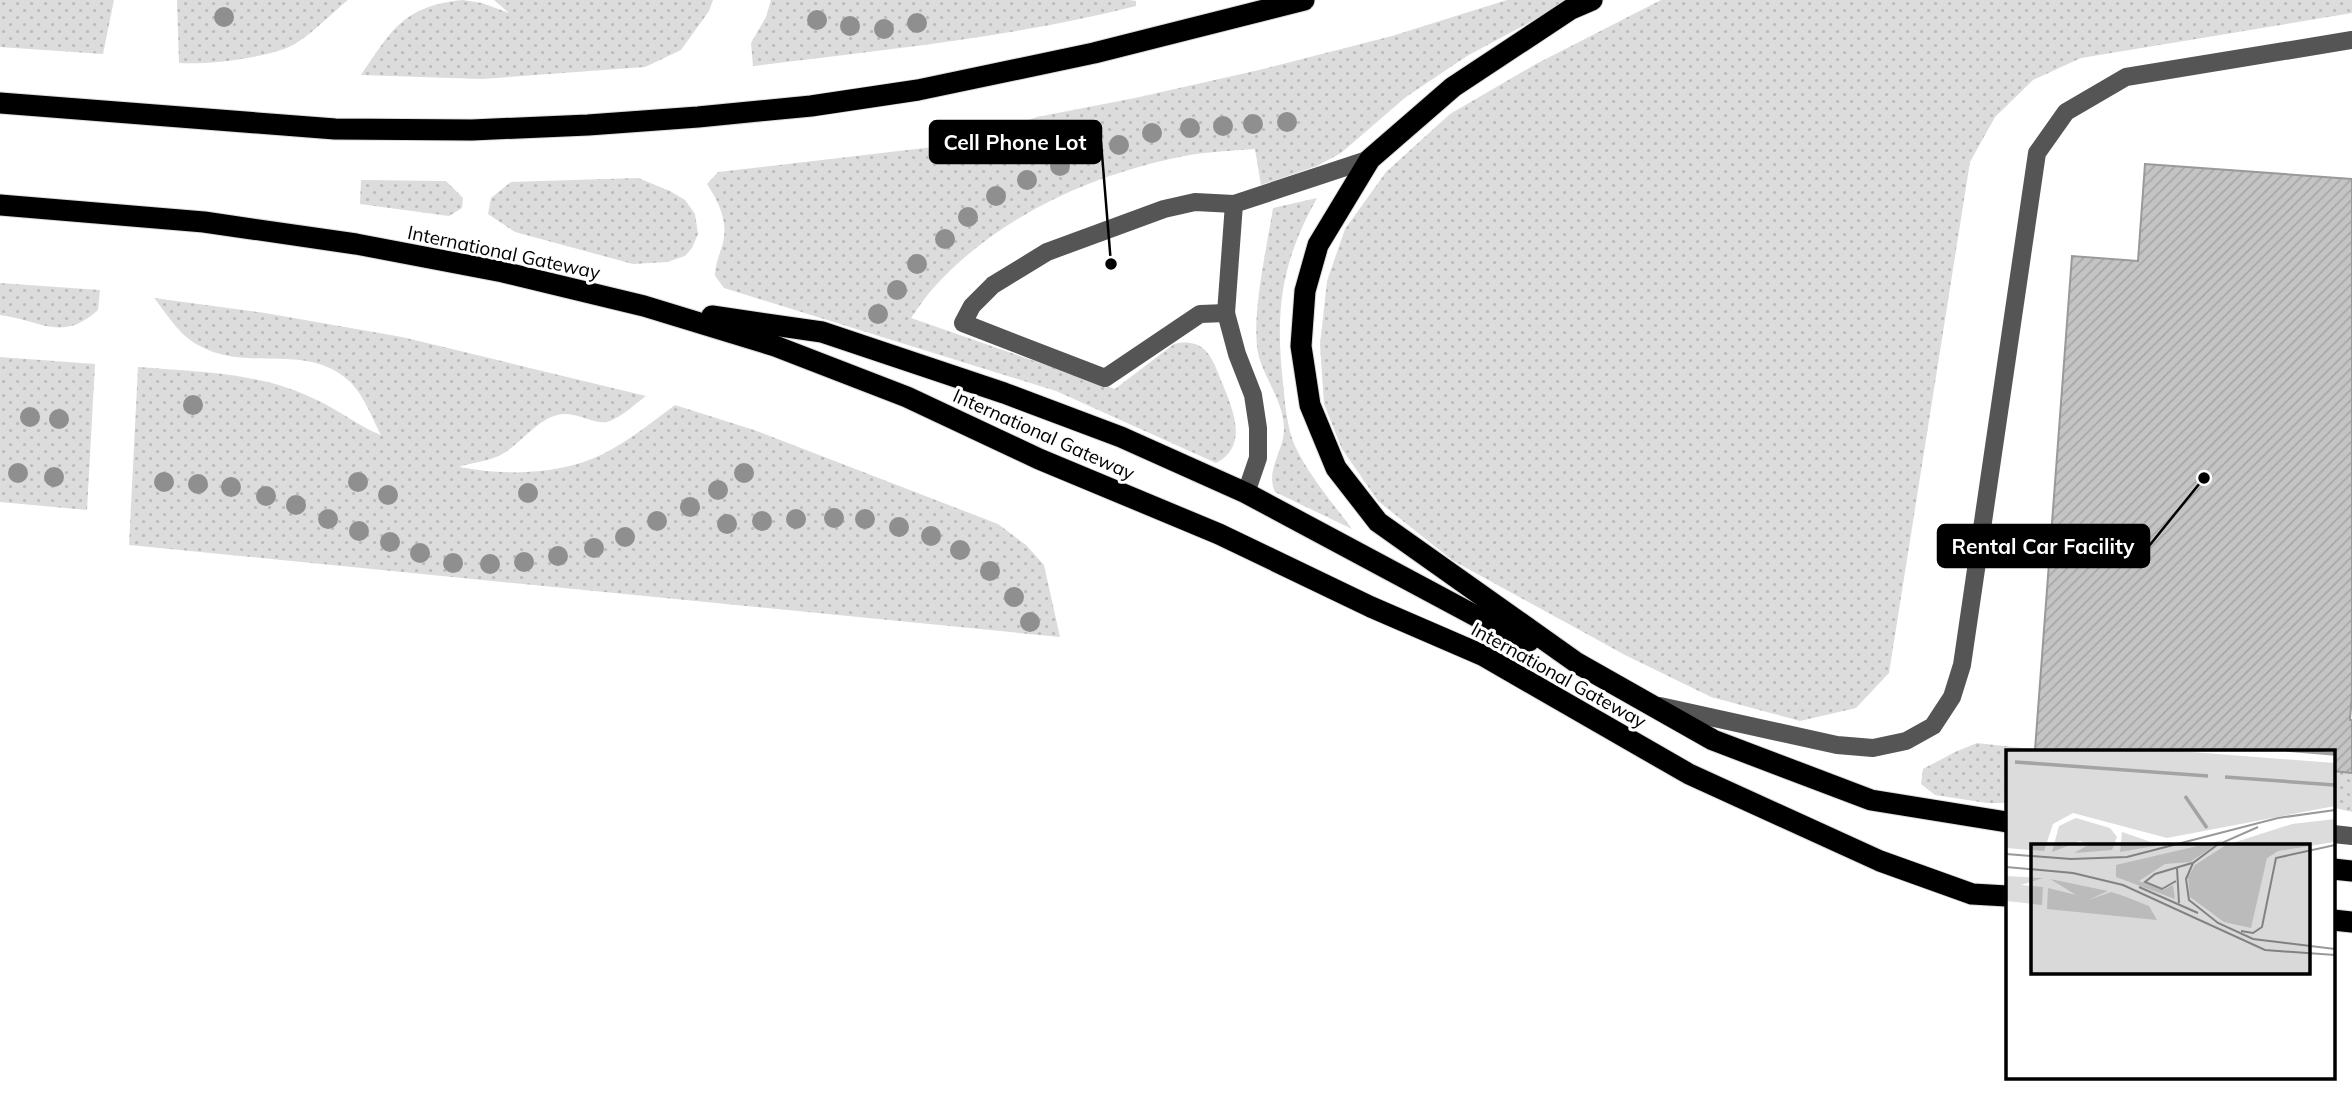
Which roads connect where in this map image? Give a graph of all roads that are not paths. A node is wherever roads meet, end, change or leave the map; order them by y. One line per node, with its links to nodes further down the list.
1 (1304, 0): 4 (highway)
2 (1591, 0): 5 (highway)
3 (2352, 40): 12 (lane)
4 (0, 103)
5 (1370, 159): 6 (lane); 11 (highway)
6 (1234, 204): 9 (lane); 9 (lane)
7 (0, 205): 8 (highway, International Gateway)
8 (644, 306): 10 (highway); 18 (highway, International Gateway)
9 (1226, 313): 10 (lane)
10 (1246, 493): 11 (highway)
11 (1577, 663): 12 (highway)
12 (1650, 704): 13 (highway)
13 (2006, 822)
14 (2334, 834): 15 (lane)
15 (2352, 836)
16 (2334, 869): 17 (highway)
17 (2352, 871)
18 (2006, 897)
19 (2334, 920): 20 (highway)
20 (2352, 922)

